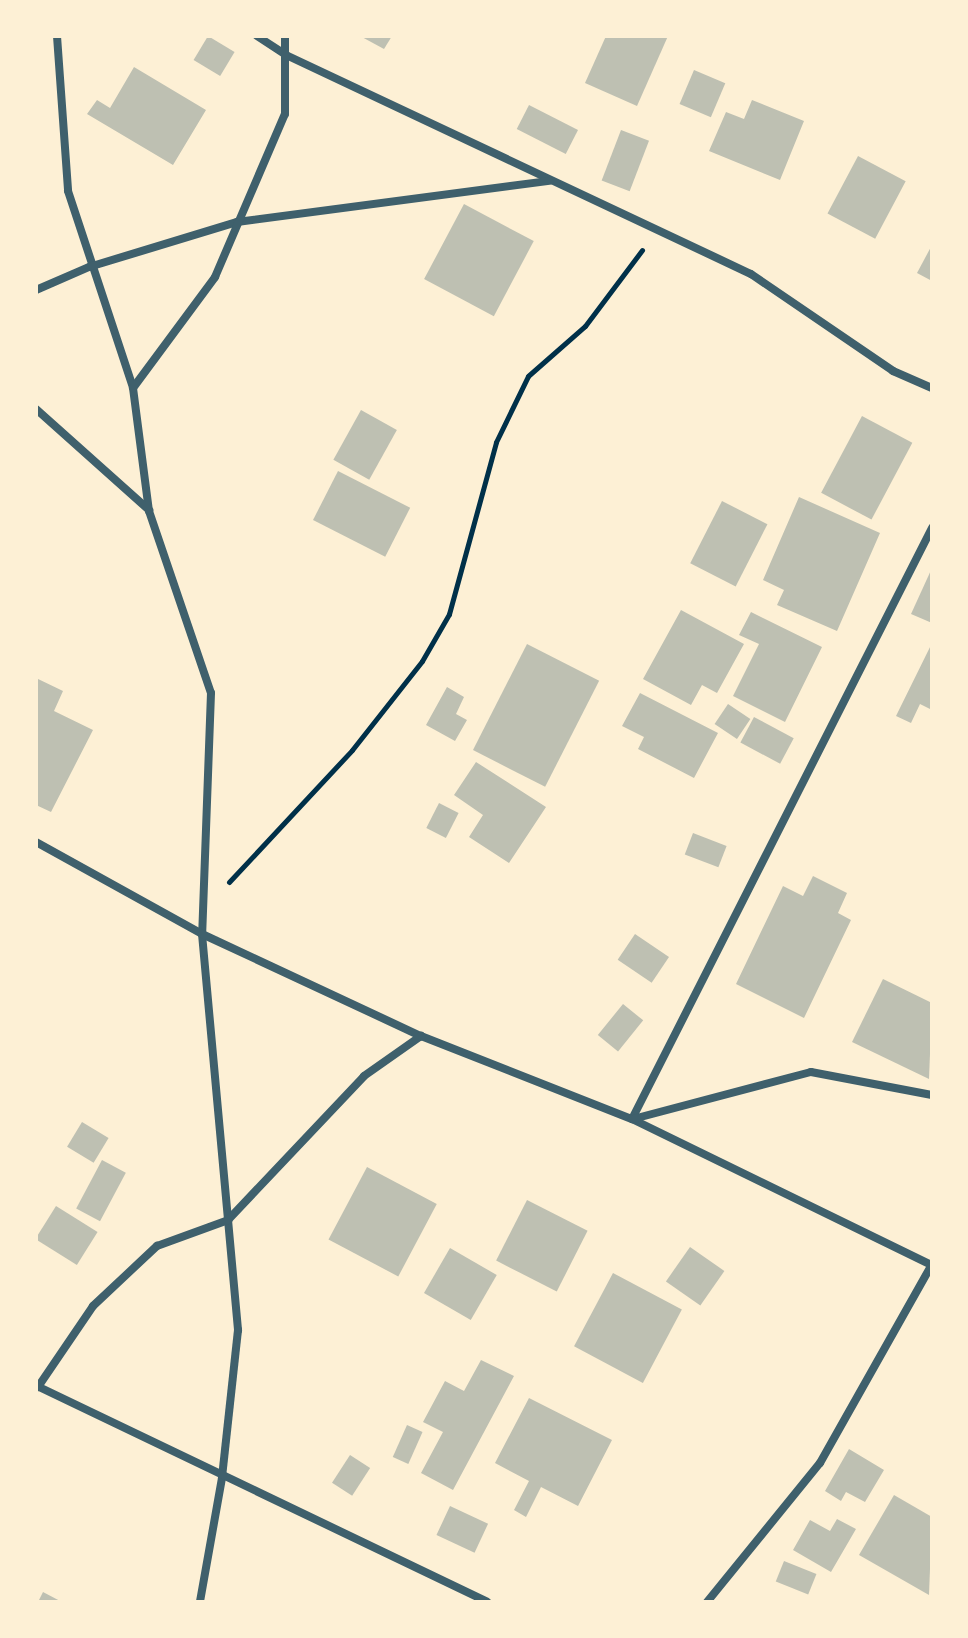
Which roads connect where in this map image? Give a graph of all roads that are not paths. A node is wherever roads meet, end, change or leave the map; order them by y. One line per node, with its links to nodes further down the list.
1 (57, 36): 7 (street)
2 (257, 36): 4 (street)
3 (285, 36): 4 (street)
4 (286, 55): 5 (street); 6 (street)
5 (550, 181): 6 (street); 10 (street)
6 (237, 222): 7 (street); 9 (street)
7 (89, 267): 8 (street); 9 (street)
8 (36, 290)
9 (133, 388): 12 (street)
10 (932, 388)
11 (36, 409): 12 (street)
12 (149, 511): 15 (street)
13 (932, 528): 18 (street)
14 (36, 842): 15 (street)
15 (202, 934): 16 (street); 19 (street)
16 (421, 1036): 18 (street); 19 (street)
17 (932, 1095): 18 (street)
18 (632, 1119): 20 (street)
19 (228, 1220): 21 (street); 22 (street)
20 (932, 1265): 25 (street)
21 (37, 1386): 22 (street)
22 (222, 1478): 23 (street); 24 (street)
23 (200, 1602)
24 (487, 1602)
25 (707, 1602)

